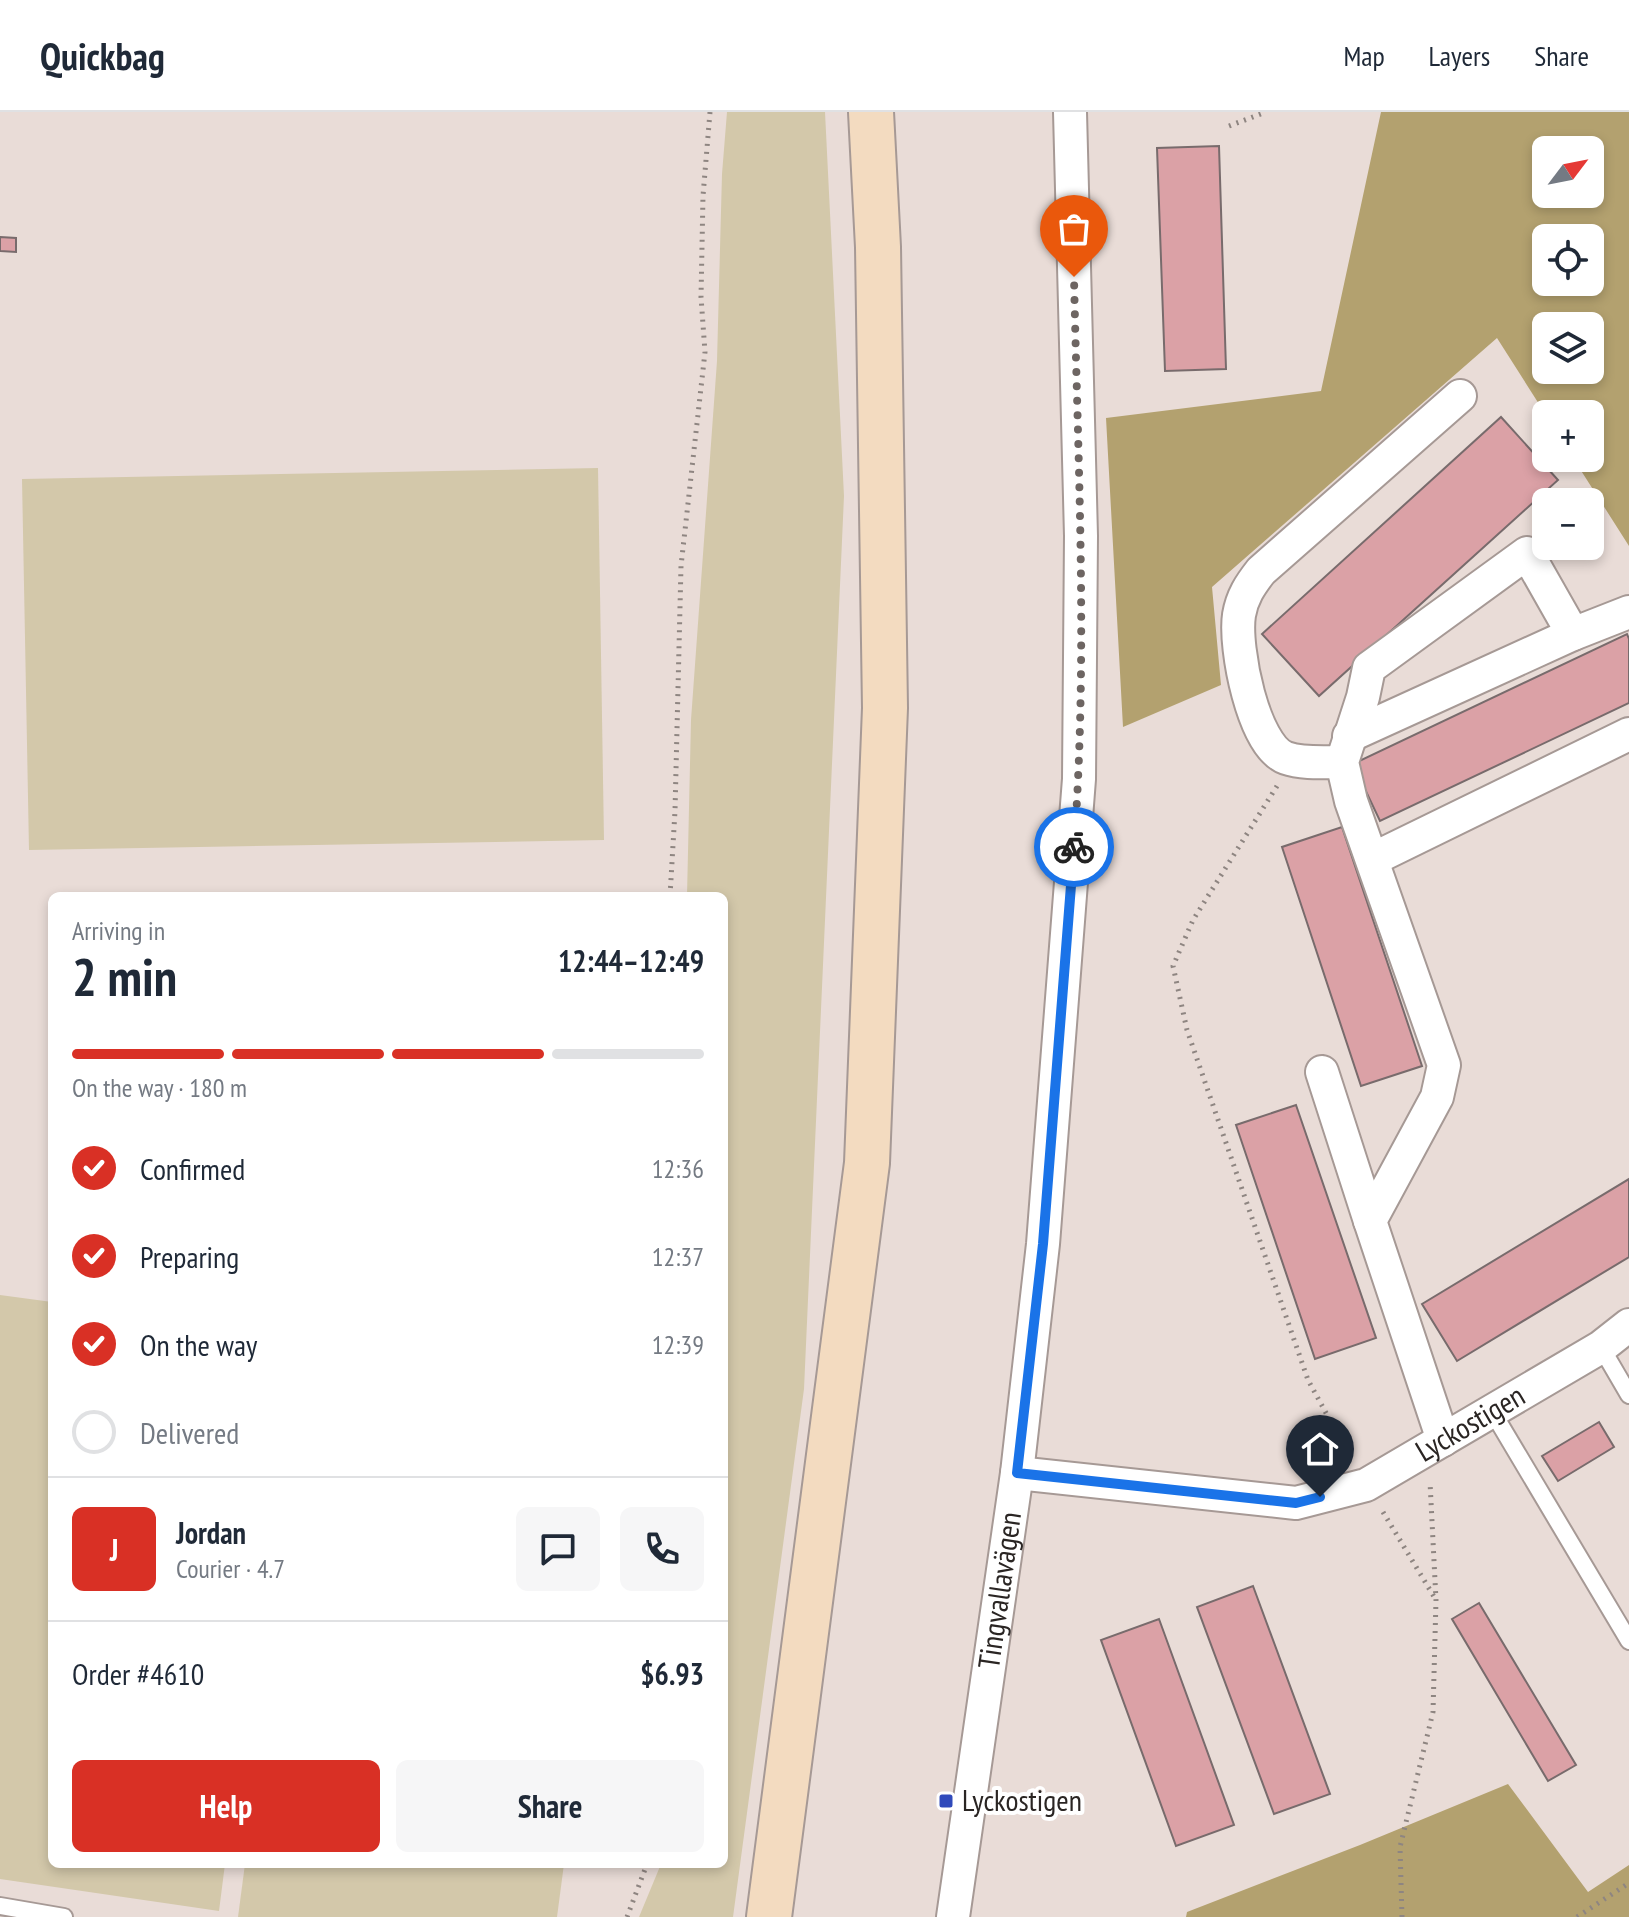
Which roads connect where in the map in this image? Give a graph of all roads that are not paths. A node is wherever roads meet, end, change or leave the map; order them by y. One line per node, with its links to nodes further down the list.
1 (871, 112): 20 (main road)
2 (1070, 112): 16 (street, Tingvallavägen)
3 (1460, 396): 7 (street)
4 (1629, 612): 5 (street)
5 (1573, 634): 7 (street); 7 (street)
6 (1629, 734): 8 (street)
7 (1346, 749): 8 (street)
8 (1373, 859): 10 (street)
9 (1322, 1072): 10 (street)
10 (1370, 1221): 15 (street)
11 (1629, 1325): 12 (street, Lyckostigen)
12 (1601, 1347): 13 (lane); 14 (street, Lyckostigen)
13 (1629, 1395)
14 (1492, 1411): 15 (street, Lyckostigen); 17 (lane)
15 (1436, 1444): 16 (street, Lyckostigen)
16 (1017, 1473): 21 (street, Tingvallavägen)
17 (1629, 1641)
18 (0, 1906): 19 (lane)
19 (64, 1917)
20 (769, 1917)
21 (953, 1917)

